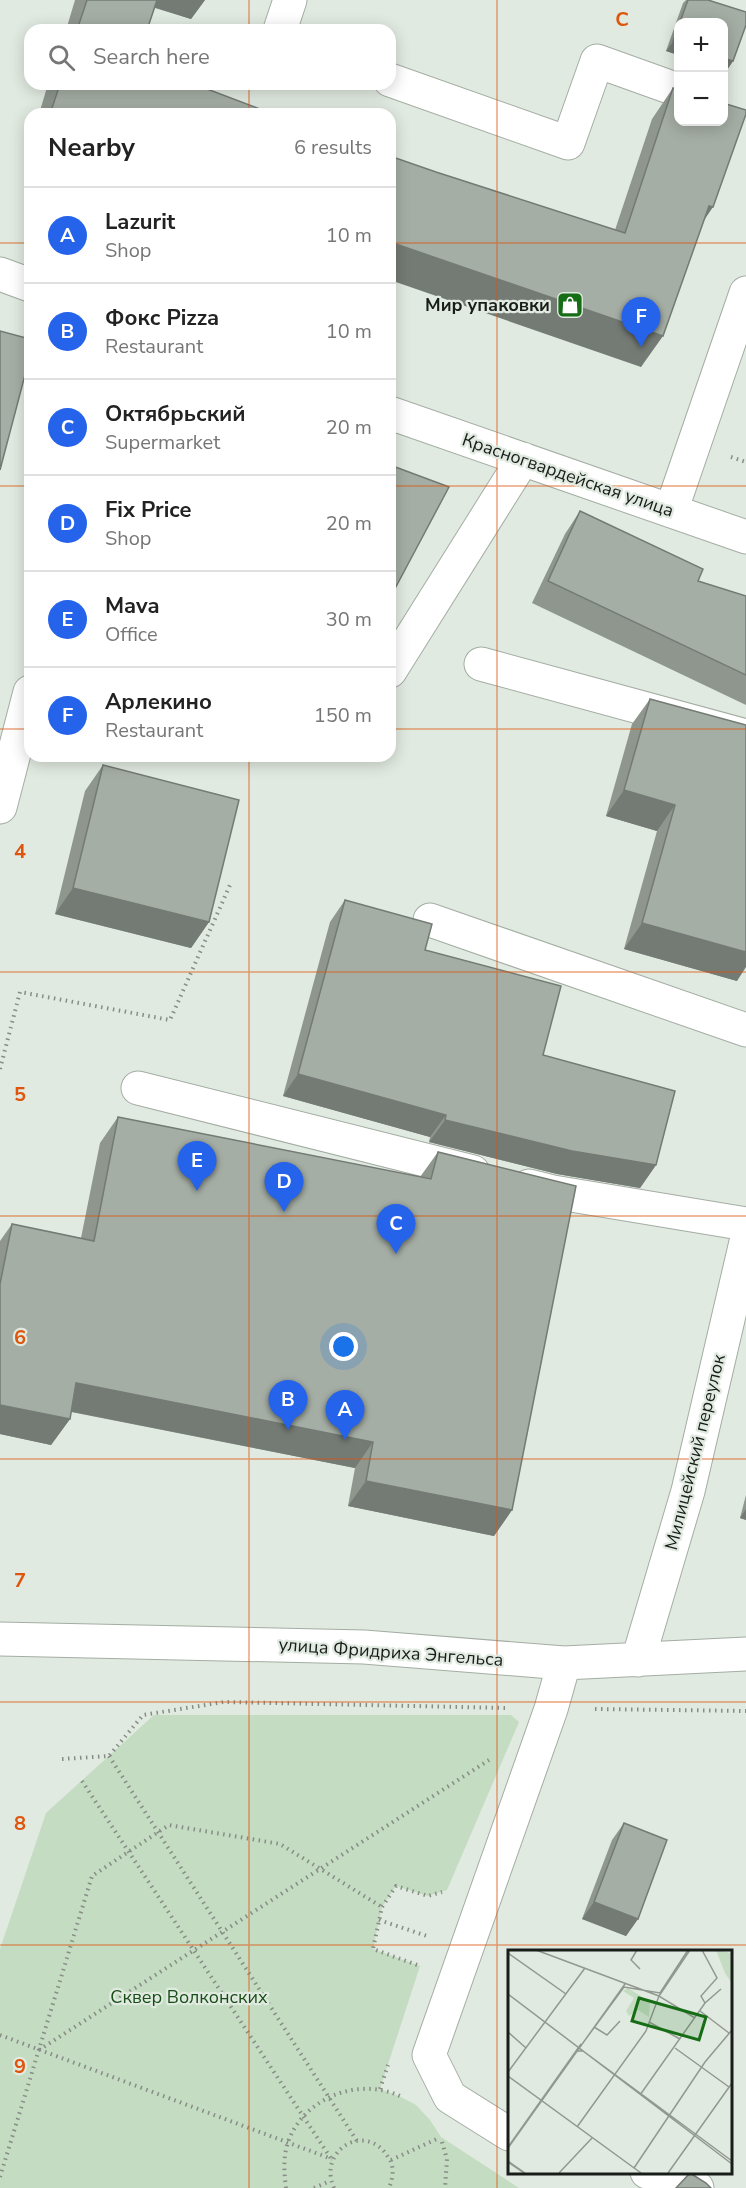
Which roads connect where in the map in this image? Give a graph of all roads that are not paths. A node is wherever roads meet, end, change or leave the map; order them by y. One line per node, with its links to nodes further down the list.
1 (291, 0): 2 (street)
2 (282, 24)
3 (396, 82): 4 (street)
4 (674, 89)
5 (0, 274): 6 (street)
6 (24, 283)
7 (746, 293): 10 (street)
8 (396, 415): 9 (street, Красногвардейская улица)
9 (523, 459): 10 (street, Красногвардейская улица); 12 (street)
10 (671, 511): 11 (street, Красногвардейская улица)
11 (746, 537)
12 (396, 661)
13 (481, 664): 15 (street)
14 (24, 715): 16 (street)
15 (746, 736)
16 (0, 807)
17 (430, 920): 18 (street)
18 (746, 1030)
19 (138, 1088): 20 (street)
20 (746, 1224)
21 (746, 1242): 24 (street, Милицейский переулок)
22 (0, 1639): 25 (street, улица Фридриха Энгельса)
23 (746, 1654): 24 (street, улица Фридриха Энгельса)
24 (638, 1660): 25 (street, улица Фридриха Энгельса)
25 (564, 1663): 26 (street)
26 (508, 2133)
27 (676, 2173): 28 (street)
28 (697, 2188)

